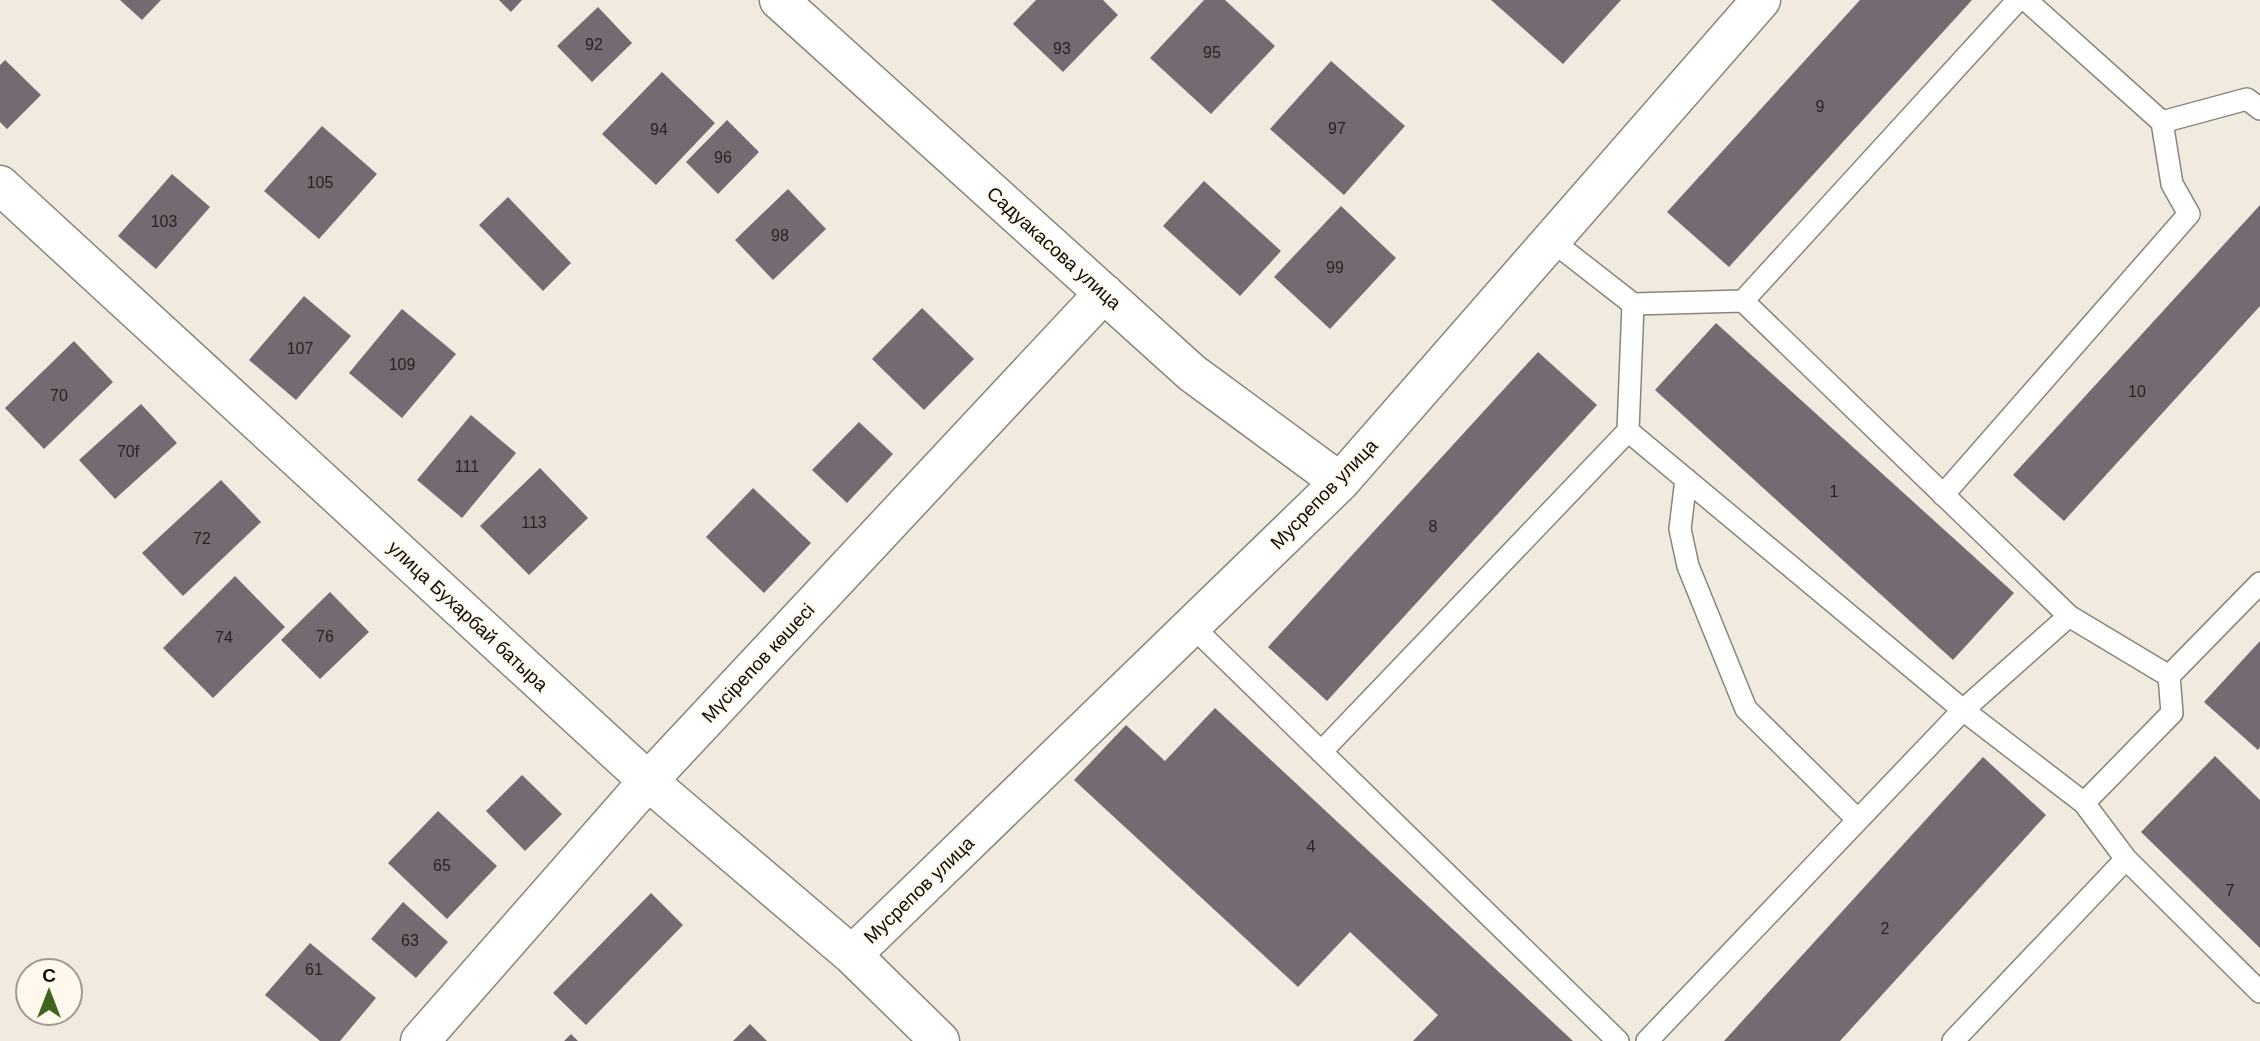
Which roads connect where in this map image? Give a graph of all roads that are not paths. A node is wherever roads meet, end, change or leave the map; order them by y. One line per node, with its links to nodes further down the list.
1 (779, 0): 9 (street, Садуакасова улица)
2 (1761, 0): 8 (street, Мусрепов улица)
3 (2018, 0): 10 (lane)
4 (2025, 0): 6 (lane)
5 (2260, 109): 6 (lane)
6 (2162, 122): 15 (lane)
7 (0, 185): 22 (street, улица Бухарбай батыра)
8 (1551, 240): 11 (lane); 14 (street, Мусрепов улица)
9 (1104, 293): 14 (street, Садуакасова улица); 22 (street, Мүсірепов көшесі)
10 (1743, 301): 11 (lane); 15 (lane)
11 (1633, 304): 12 (lane)
12 (1628, 431): 13 (lane); 21 (lane)
13 (1686, 479): 20 (lane); 24 (lane)
14 (1340, 482): 18 (street, Мусрепов улица)
15 (1943, 495): 17 (lane)
16 (2260, 583): 19 (lane)
17 (2069, 616): 19 (lane); 20 (lane)
18 (1192, 626): 21 (lane); 26 (street, Мусрепов улица)
19 (2169, 676): 23 (lane)
20 (1963, 710): 23 (lane); 24 (lane)
21 (1321, 752): 30 (lane)
22 (648, 781): 26 (street, улица Бухарбай батыра); 28 (street, Мүсірепов көшесі)
23 (2084, 803): 25 (lane)
24 (1858, 820): 31 (lane)
25 (2126, 859): 27 (lane); 32 (lane)
26 (852, 955): 29 (street, улица Бухарбай батыра)
27 (2260, 992)
28 (420, 1041)
29 (940, 1041)
30 (1618, 1041)
31 (1647, 1041)
32 (1952, 1041)

